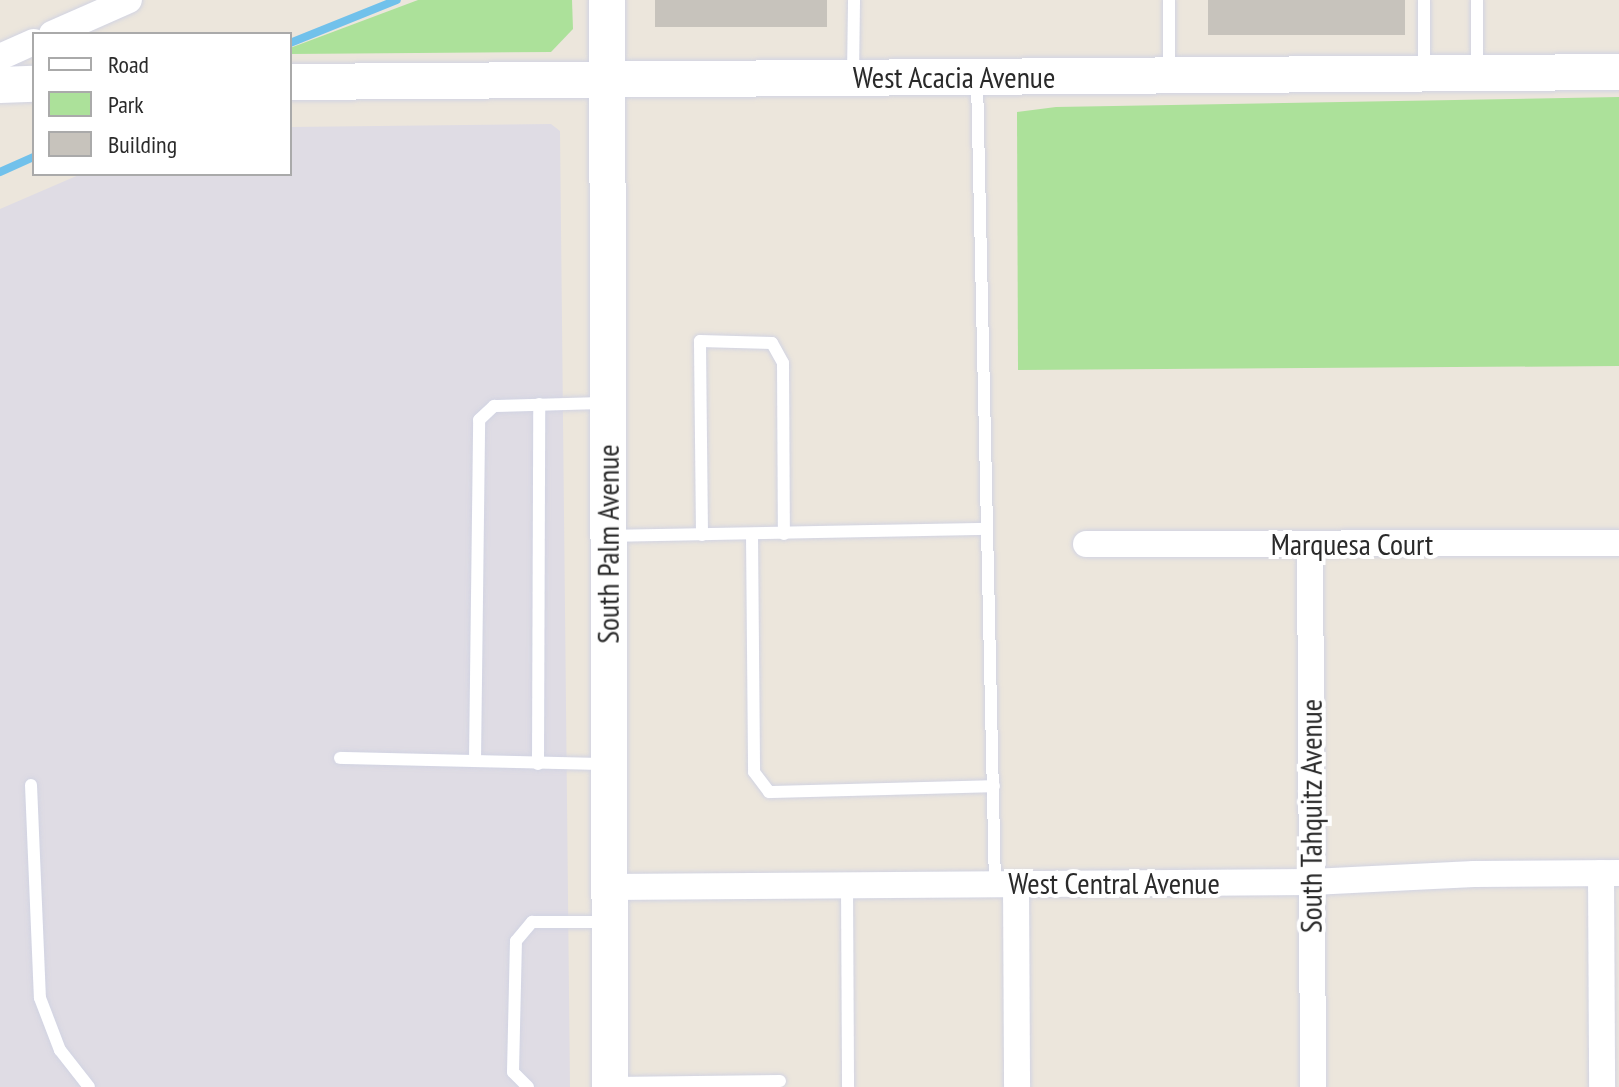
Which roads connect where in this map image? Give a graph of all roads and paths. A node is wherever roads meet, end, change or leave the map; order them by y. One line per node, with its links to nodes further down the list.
1 (129, 0): 7 (street)
2 (607, 0): 16 (street, South Palm Avenue)
3 (854, 0): 15 (lane)
4 (1169, 0): 13 (lane)
5 (1424, 0): 12 (lane)
6 (1477, 0): 11 (lane)
7 (57, 32)
8 (32, 43): 9 (street)
9 (0, 57)
10 (1619, 72): 11 (street, West Acacia Avenue)
11 (1477, 73): 12 (street, West Acacia Avenue)
12 (1425, 74): 13 (street, West Acacia Avenue)
13 (1169, 75): 14 (street, West Acacia Avenue)
14 (977, 77): 15 (street, West Acacia Avenue); 22 (lane)
15 (853, 78): 16 (street, West Acacia Avenue)
16 (607, 79): 17 (street, West Acacia Avenue); 20 (street, South Palm Avenue)
17 (292, 82)
18 (32, 84): 19 (street)
19 (0, 85)
20 (608, 403): 21 (lane); 26 (street, South Palm Avenue)
21 (539, 404): 31 (lane); 32 (lane)
22 (985, 529): 24 (lane); 35 (lane)
23 (752, 534): 24 (lane); 25 (lane); 35 (lane)
24 (784, 534): 25 (lane)
25 (702, 535): 26 (lane)
26 (608, 536): 33 (street, South Palm Avenue)
27 (1619, 543): 29 (street, Marquesa Court)
28 (1086, 544): 29 (street, Marquesa Court)
29 (1310, 544): 37 (street, South Tahquitz Avenue)
30 (340, 758): 31 (lane)
31 (475, 761): 32 (lane)
32 (538, 764): 33 (lane)
33 (609, 764): 40 (street, South Palm Avenue)
34 (31, 785): 43 (lane)
35 (994, 786): 38 (lane)
36 (1610, 873): 37 (street, West Central Avenue); 48 (street)
37 (1312, 882): 38 (street, West Central Avenue); 47 (street, South Tahquitz Avenue)
38 (1005, 884): 39 (street, West Central Avenue); 46 (street)
39 (847, 885): 40 (street, West Central Avenue); 45 (lane)
40 (609, 904): 42 (street, South Palm Avenue); 44 (lane)
41 (780, 1081): 42 (lane)
42 (610, 1085)
43 (89, 1087)
44 (528, 1087)
45 (848, 1087)
46 (1017, 1087)
47 (1313, 1087)
48 (1602, 1087)

